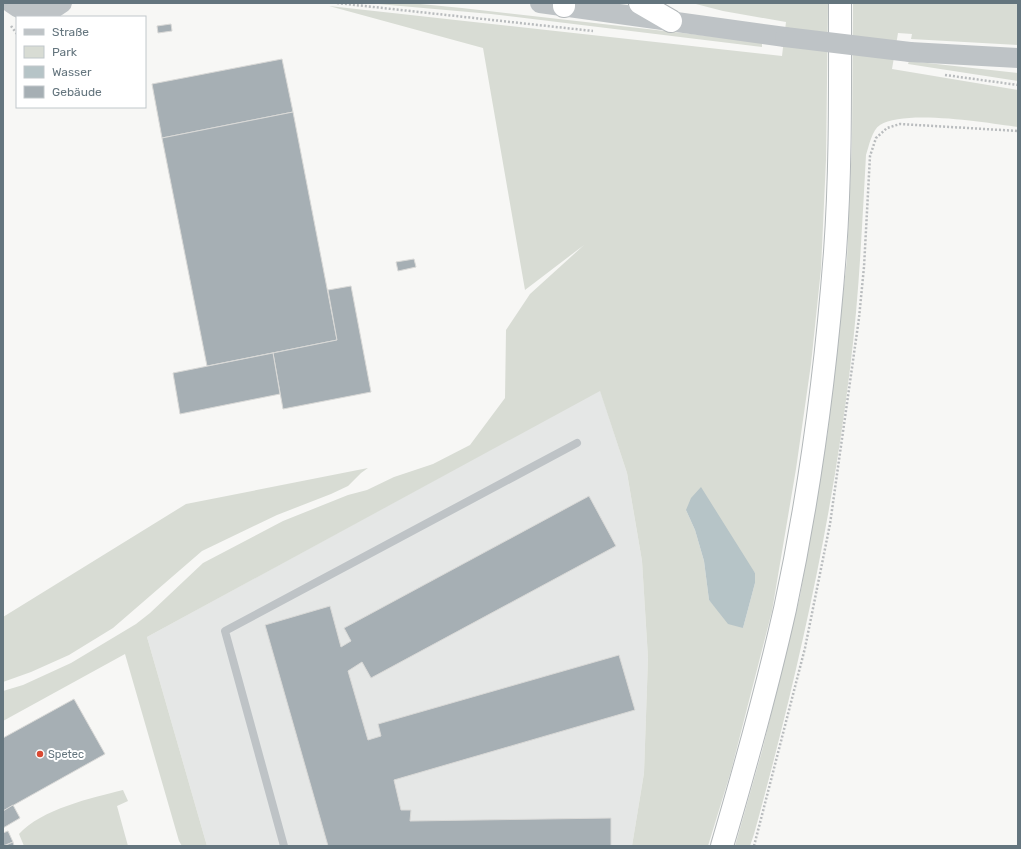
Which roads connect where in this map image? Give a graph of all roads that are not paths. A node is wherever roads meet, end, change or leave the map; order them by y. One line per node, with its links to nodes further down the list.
1 (11, 3): 2 (street)
2 (62, 3)
3 (540, 3): 6 (street)
4 (640, 3): 7 (highway)
5 (840, 3): 11 (highway)
6 (564, 5): 7 (street)
7 (671, 21): 8 (street, bridge)
8 (1018, 58)
9 (577, 443): 10 (lane)
10 (284, 846)
11 (722, 846)

